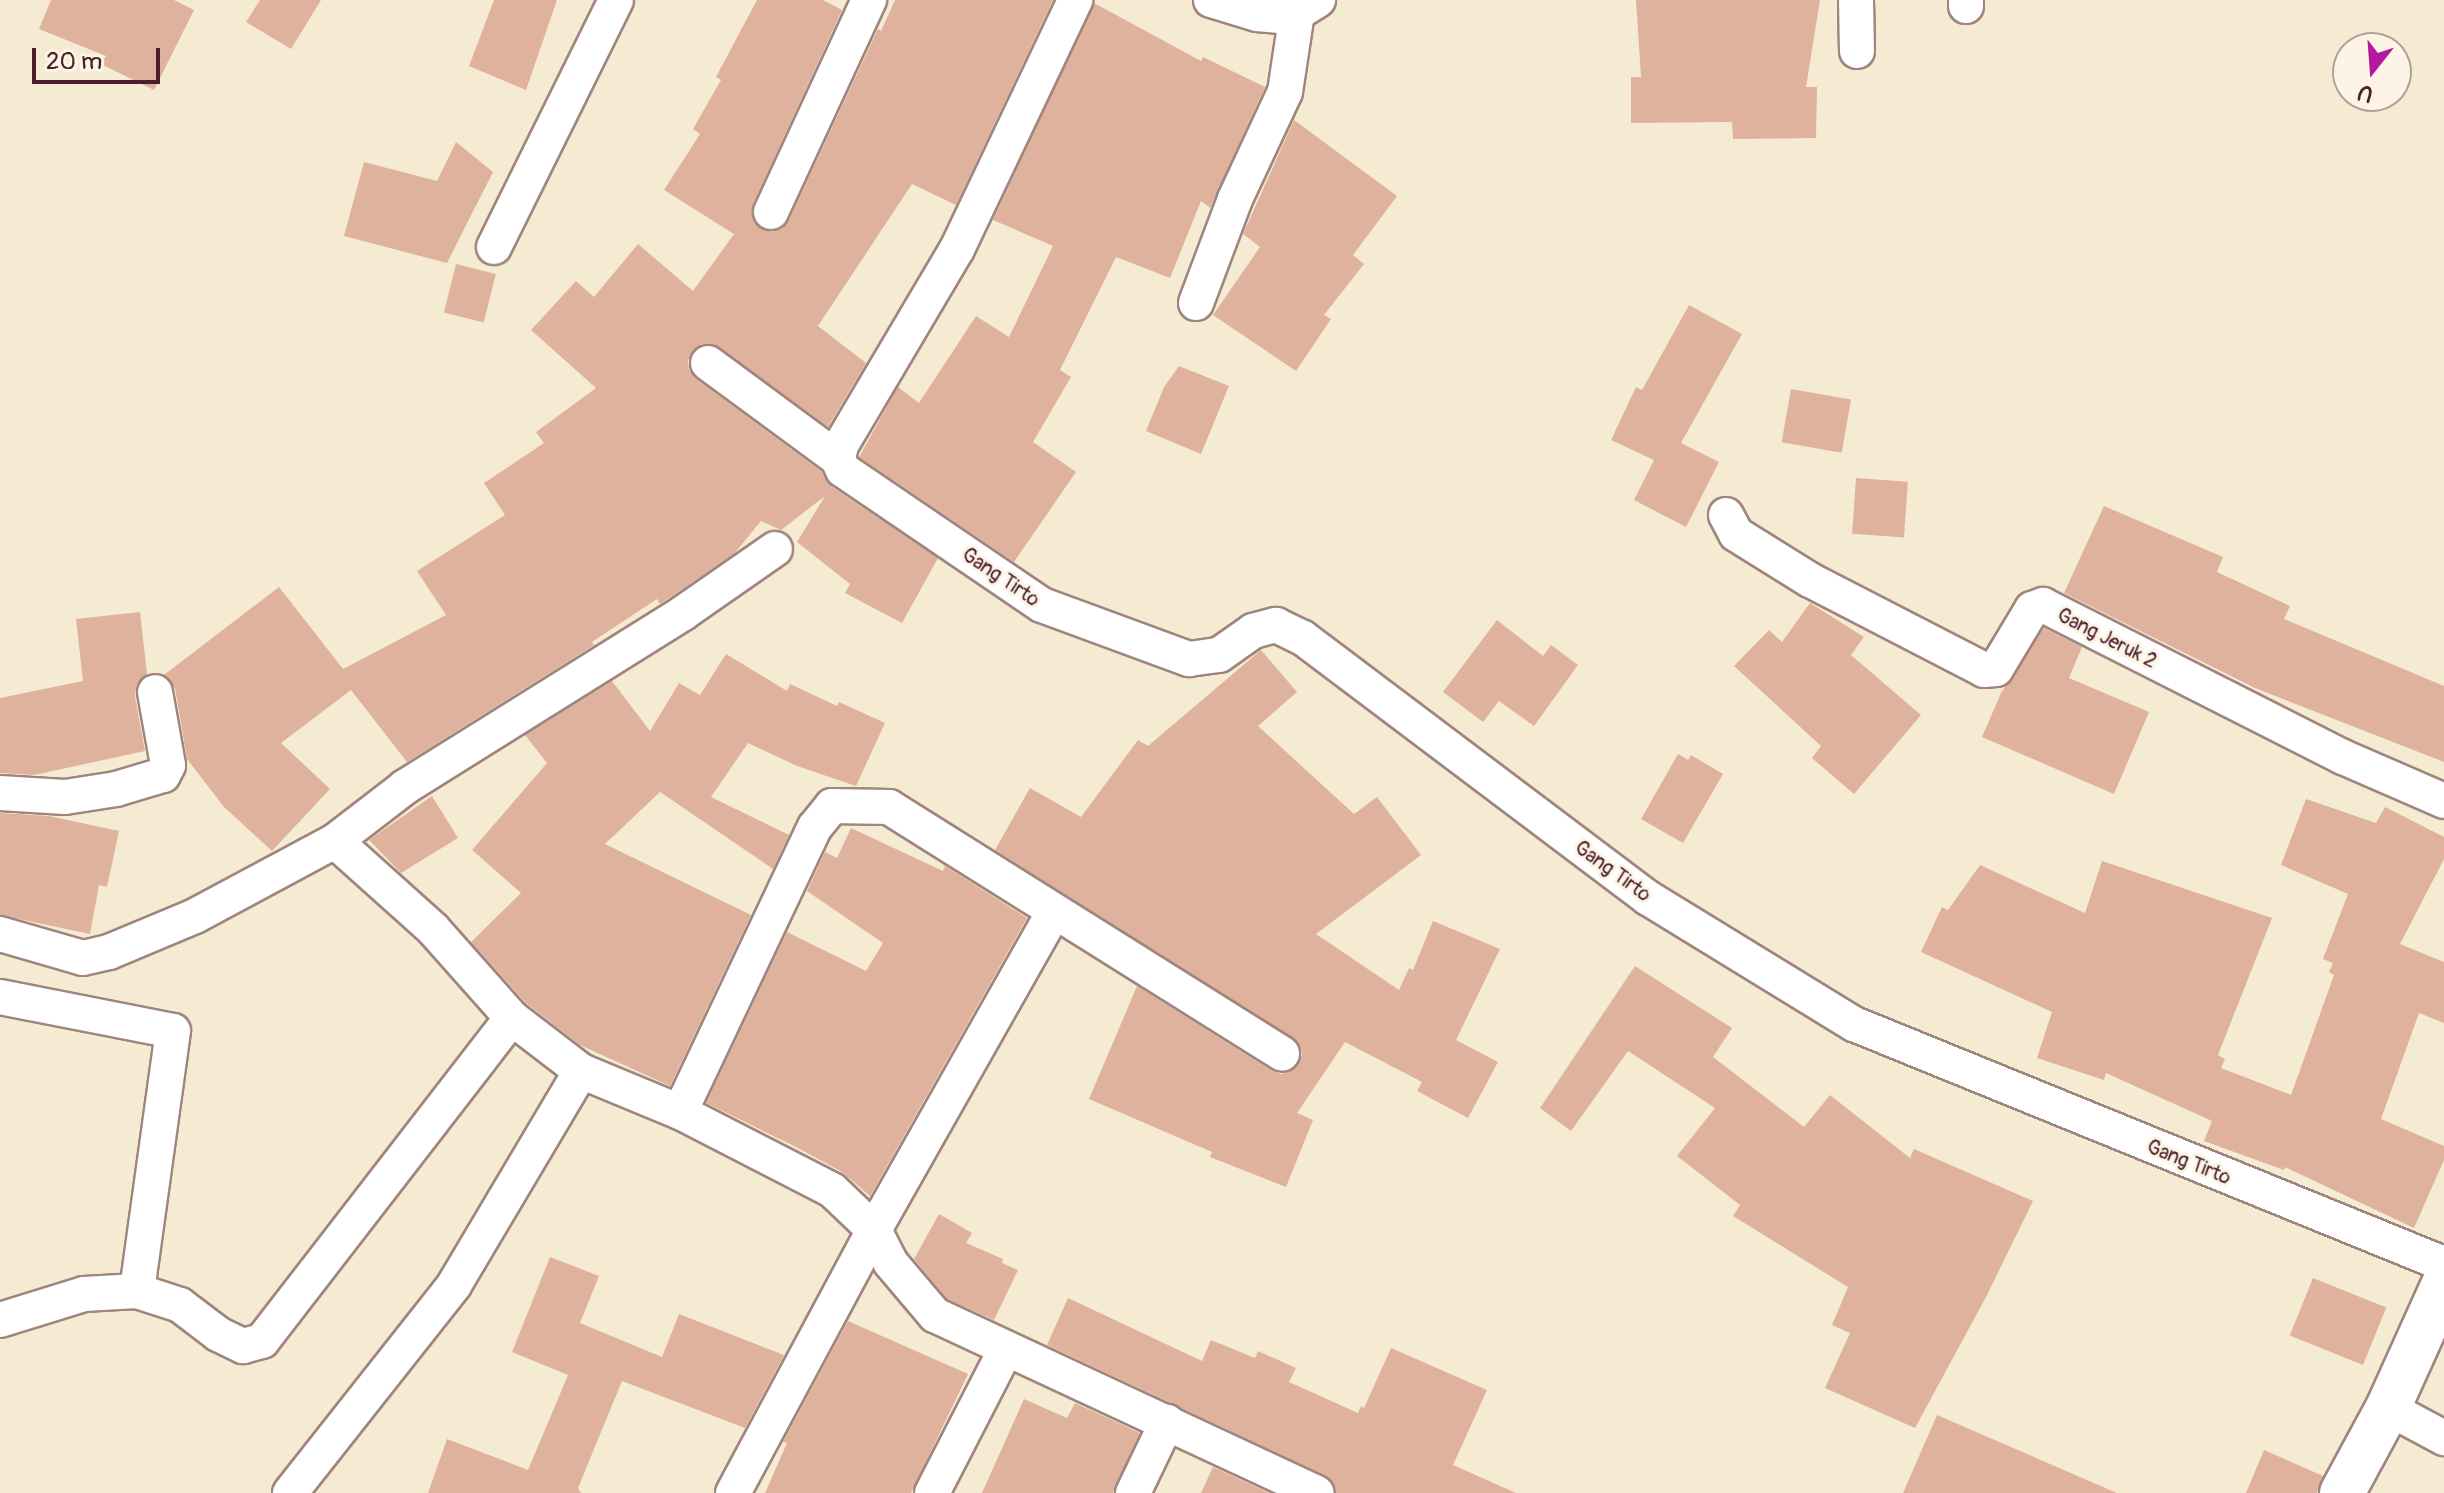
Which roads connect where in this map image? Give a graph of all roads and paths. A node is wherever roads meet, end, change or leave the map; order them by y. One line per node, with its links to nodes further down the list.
1 (616, 0): 9 (street)
2 (869, 0): 8 (street)
3 (1075, 0): 12 (street)
4 (1211, 0): 6 (street)
5 (1856, 0): 7 (street)
6 (1308, 6): 10 (street)
7 (1857, 51)
8 (771, 212)
9 (494, 247)
10 (1196, 303)
11 (708, 363): 12 (street, Gang Tirto)
12 (838, 459): 27 (street, Gang Tirto)
13 (1726, 515): 17 (street, Gang Jeruk 2)
14 (775, 549): 18 (street)
15 (155, 692): 16 (street)
16 (0, 793)
17 (2444, 801)
18 (335, 841): 20 (street); 22 (street)
19 (1053, 913): 23 (street); 25 (street); 26 (street)
20 (0, 934)
21 (0, 997): 29 (street)
22 (512, 1018): 24 (street); 29 (street)
23 (1282, 1054)
24 (581, 1071): 25 (street); 35 (street)
25 (680, 1112): 26 (street)
26 (874, 1230): 31 (street); 36 (street)
27 (2444, 1264)
28 (2444, 1284): 32 (street)
29 (137, 1291): 30 (street)
30 (0, 1320)
31 (1006, 1349): 33 (street); 37 (street)
32 (2388, 1408): 34 (street); 40 (street)
33 (1167, 1422): 38 (street); 39 (street)
34 (2444, 1438)
35 (290, 1493)
36 (733, 1493)
37 (932, 1493)
38 (1133, 1493)
39 (1316, 1493)
40 (2342, 1493)

